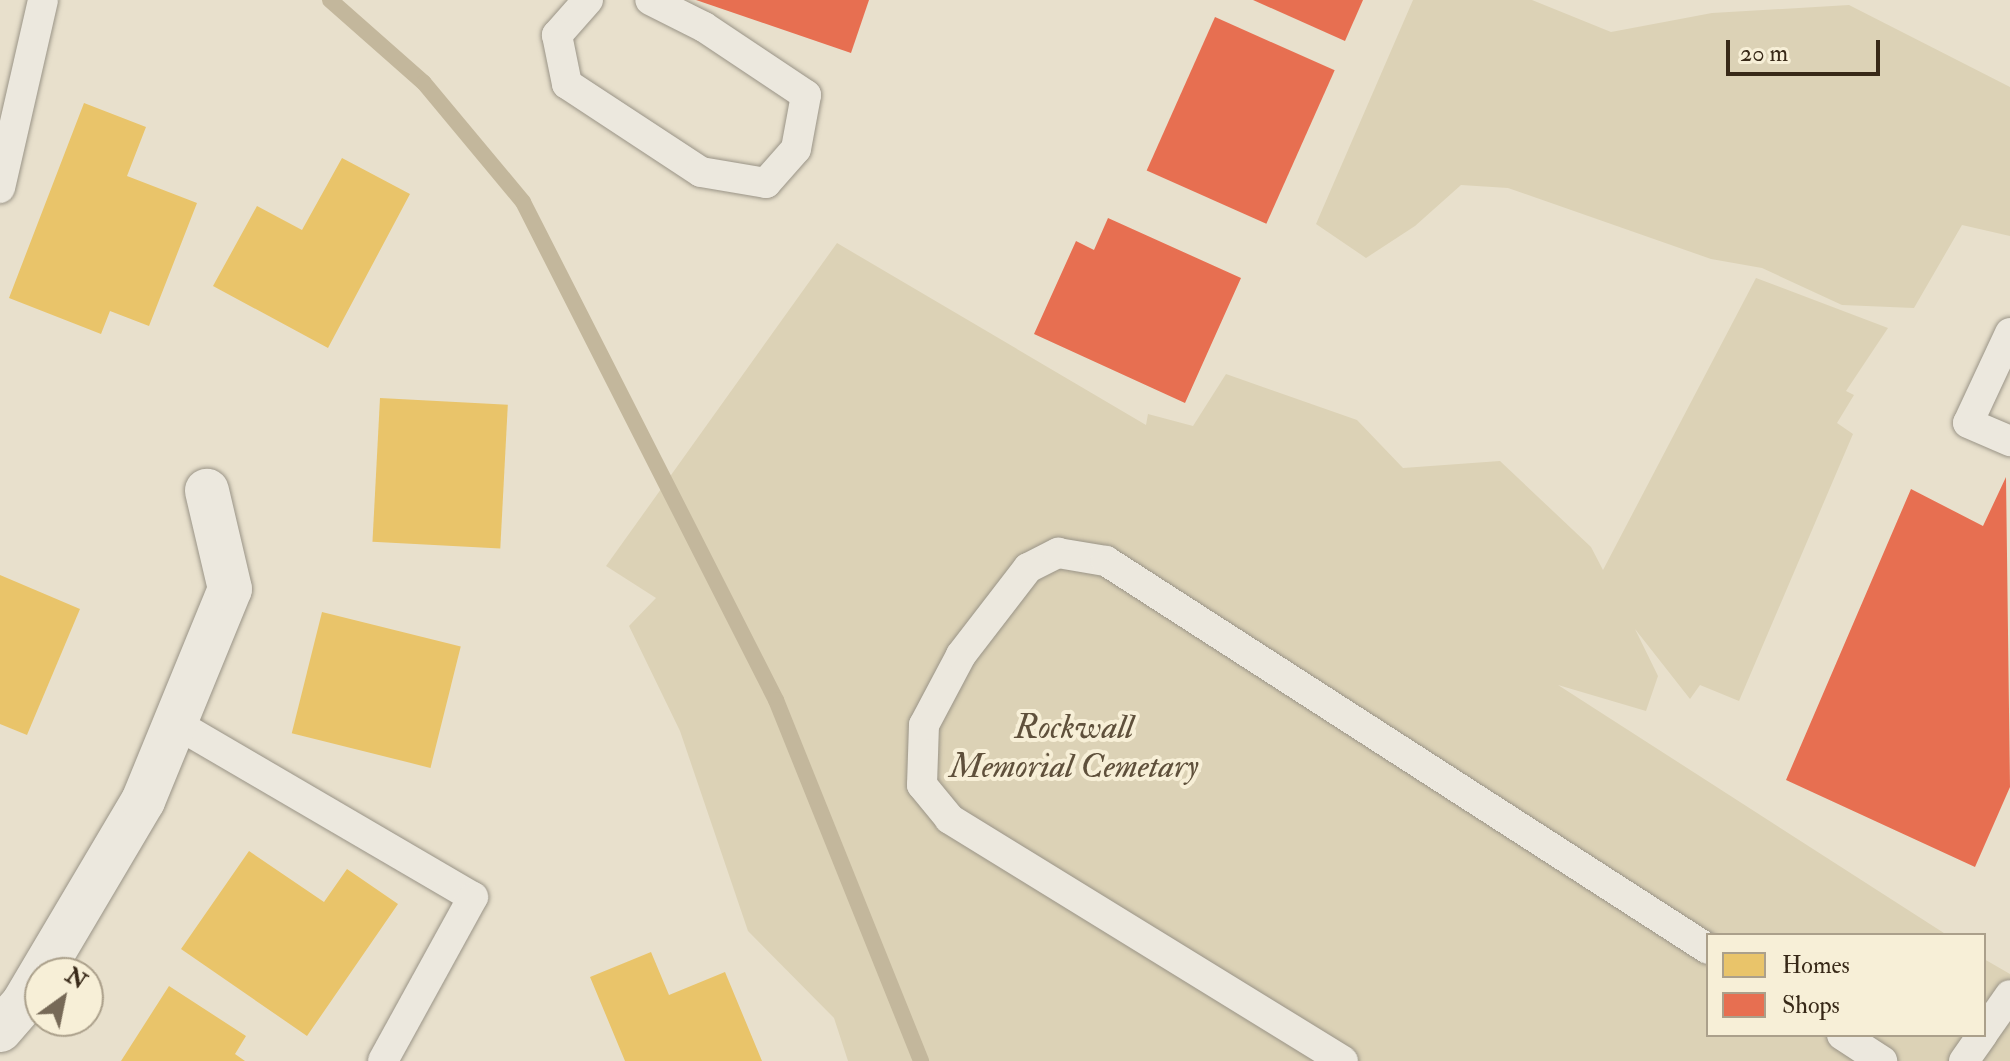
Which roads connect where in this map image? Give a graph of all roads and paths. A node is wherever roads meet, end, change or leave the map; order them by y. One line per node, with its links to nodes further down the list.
1 (43, 0): 4 (lane)
2 (588, 0): 3 (lane)
3 (650, 0)
4 (0, 188)
5 (2010, 333): 6 (lane)
6 (2010, 441)
7 (207, 491): 8 (street)
8 (175, 723): 11 (street); 15 (lane)
9 (1706, 948): 16 (lane)
10 (2010, 995): 12 (lane)
11 (0, 1030)
12 (1986, 1030)
13 (1845, 1037): 17 (lane)
14 (1981, 1037): 18 (lane)
15 (383, 1061)
16 (1343, 1061)
17 (1882, 1061)
18 (1964, 1061)

